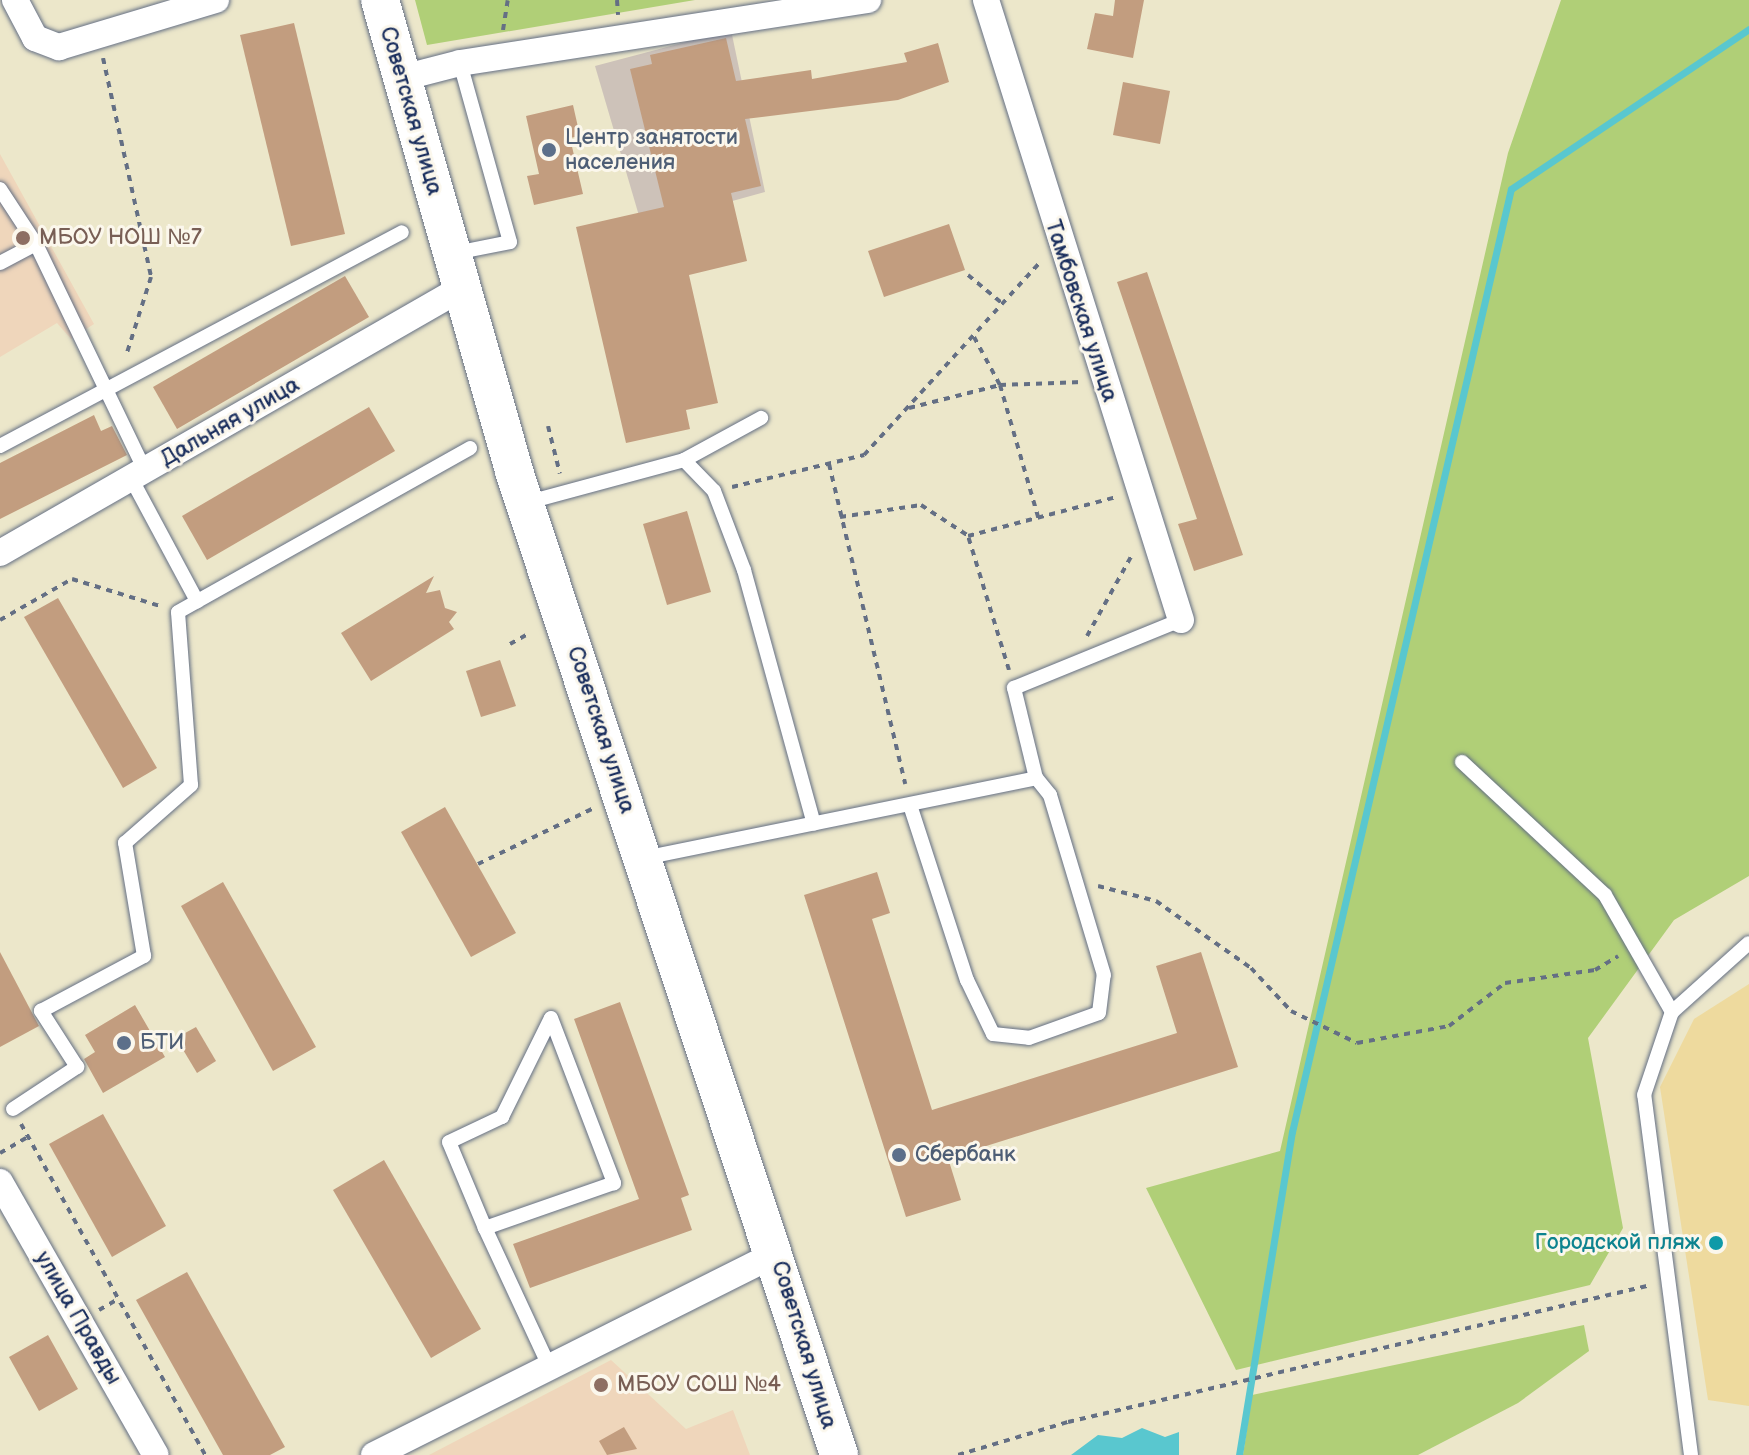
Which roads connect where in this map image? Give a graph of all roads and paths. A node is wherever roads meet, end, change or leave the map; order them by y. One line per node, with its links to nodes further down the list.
1 (15, 0): 6 (street)
2 (216, 0): 6 (street)
3 (380, 0): 8 (main road, Советская улица)
4 (868, 0): 7 (street)
5 (986, 0): 11 (street, Тамбовская улица)
6 (99, 39): 18 (path)
7 (460, 63): 8 (street); 14 (lane)
8 (402, 78): 14 (main road, Советская улица)
9 (0, 189): 12 (lane)
10 (402, 232): 18 (lane)
11 (1057, 242): 16 (path); 19 (street, Тамбовская улица)
12 (36, 244): 13 (lane); 21 (lane)
13 (0, 263)
14 (456, 272): 29 (street, Дальняя улица); 33 (main road, Советская улица)
15 (968, 275): 16 (path)
16 (1004, 304): 17 (path)
17 (974, 337): 20 (path); 22 (path)
18 (131, 381): 21 (lane)
19 (1104, 381): 20 (path); 32 (street, Тамбовская улица)
20 (1000, 385): 22 (path); 35 (path)
21 (107, 393): 25 (lane); 29 (lane)
22 (906, 409): 28 (path)
23 (761, 418): 27 (lane)
24 (548, 426): 30 (path)
25 (0, 446)
26 (470, 448): 39 (lane)
27 (684, 460): 31 (lane); 33 (lane)
28 (829, 464): 31 (path); 34 (path)
29 (138, 474): 38 (street, Дальняя улица); 39 (lane)
30 (573, 474)
31 (714, 491): 51 (lane)
32 (1138, 491): 35 (path); 36 (street, Тамбовская улица)
33 (525, 504): 49 (main road, Советская улица)
34 (840, 517): 37 (path); 50 (path)
35 (1039, 520): 37 (path)
36 (1148, 525): 42 (street, Тамбовская улица); 45 (path)
37 (968, 536): 46 (path)
38 (0, 553)
39 (197, 601): 40 (lane)
40 (178, 612): 41 (path); 58 (lane)
41 (0, 620)
42 (1181, 620): 45 (lane)
43 (528, 634): 44 (path)
44 (510, 644)
45 (1075, 660): 46 (lane)
46 (1014, 688): 48 (lane)
47 (1462, 762): 56 (lane)
48 (1036, 778): 50 (lane); 54 (lane)
49 (622, 796): 52 (main road, Советская улица); 53 (path)
50 (910, 805): 51 (lane); 54 (lane)
51 (814, 824): 52 (lane)
52 (644, 858): 63 (main road, Советская улица)
53 (478, 864)
54 (1076, 880): 56 (path)
55 (1749, 943): 57 (lane)
56 (1631, 947): 57 (lane)
57 (1672, 1012): 64 (lane)
58 (13, 1109): 59 (path)
59 (28, 1137): 60 (path); 67 (path)
60 (0, 1153)
61 (0, 1182): 66 (street, улица Правды)
62 (485, 1228): 62 (lane); 65 (lane)
63 (776, 1254): 65 (street); 69 (main road, Советская улица)
64 (1669, 1281): 70 (path); 71 (lane)
65 (549, 1366): 68 (street)
66 (156, 1455)
67 (205, 1455)
68 (374, 1455)
69 (839, 1455)
70 (958, 1455)
71 (1691, 1455)

